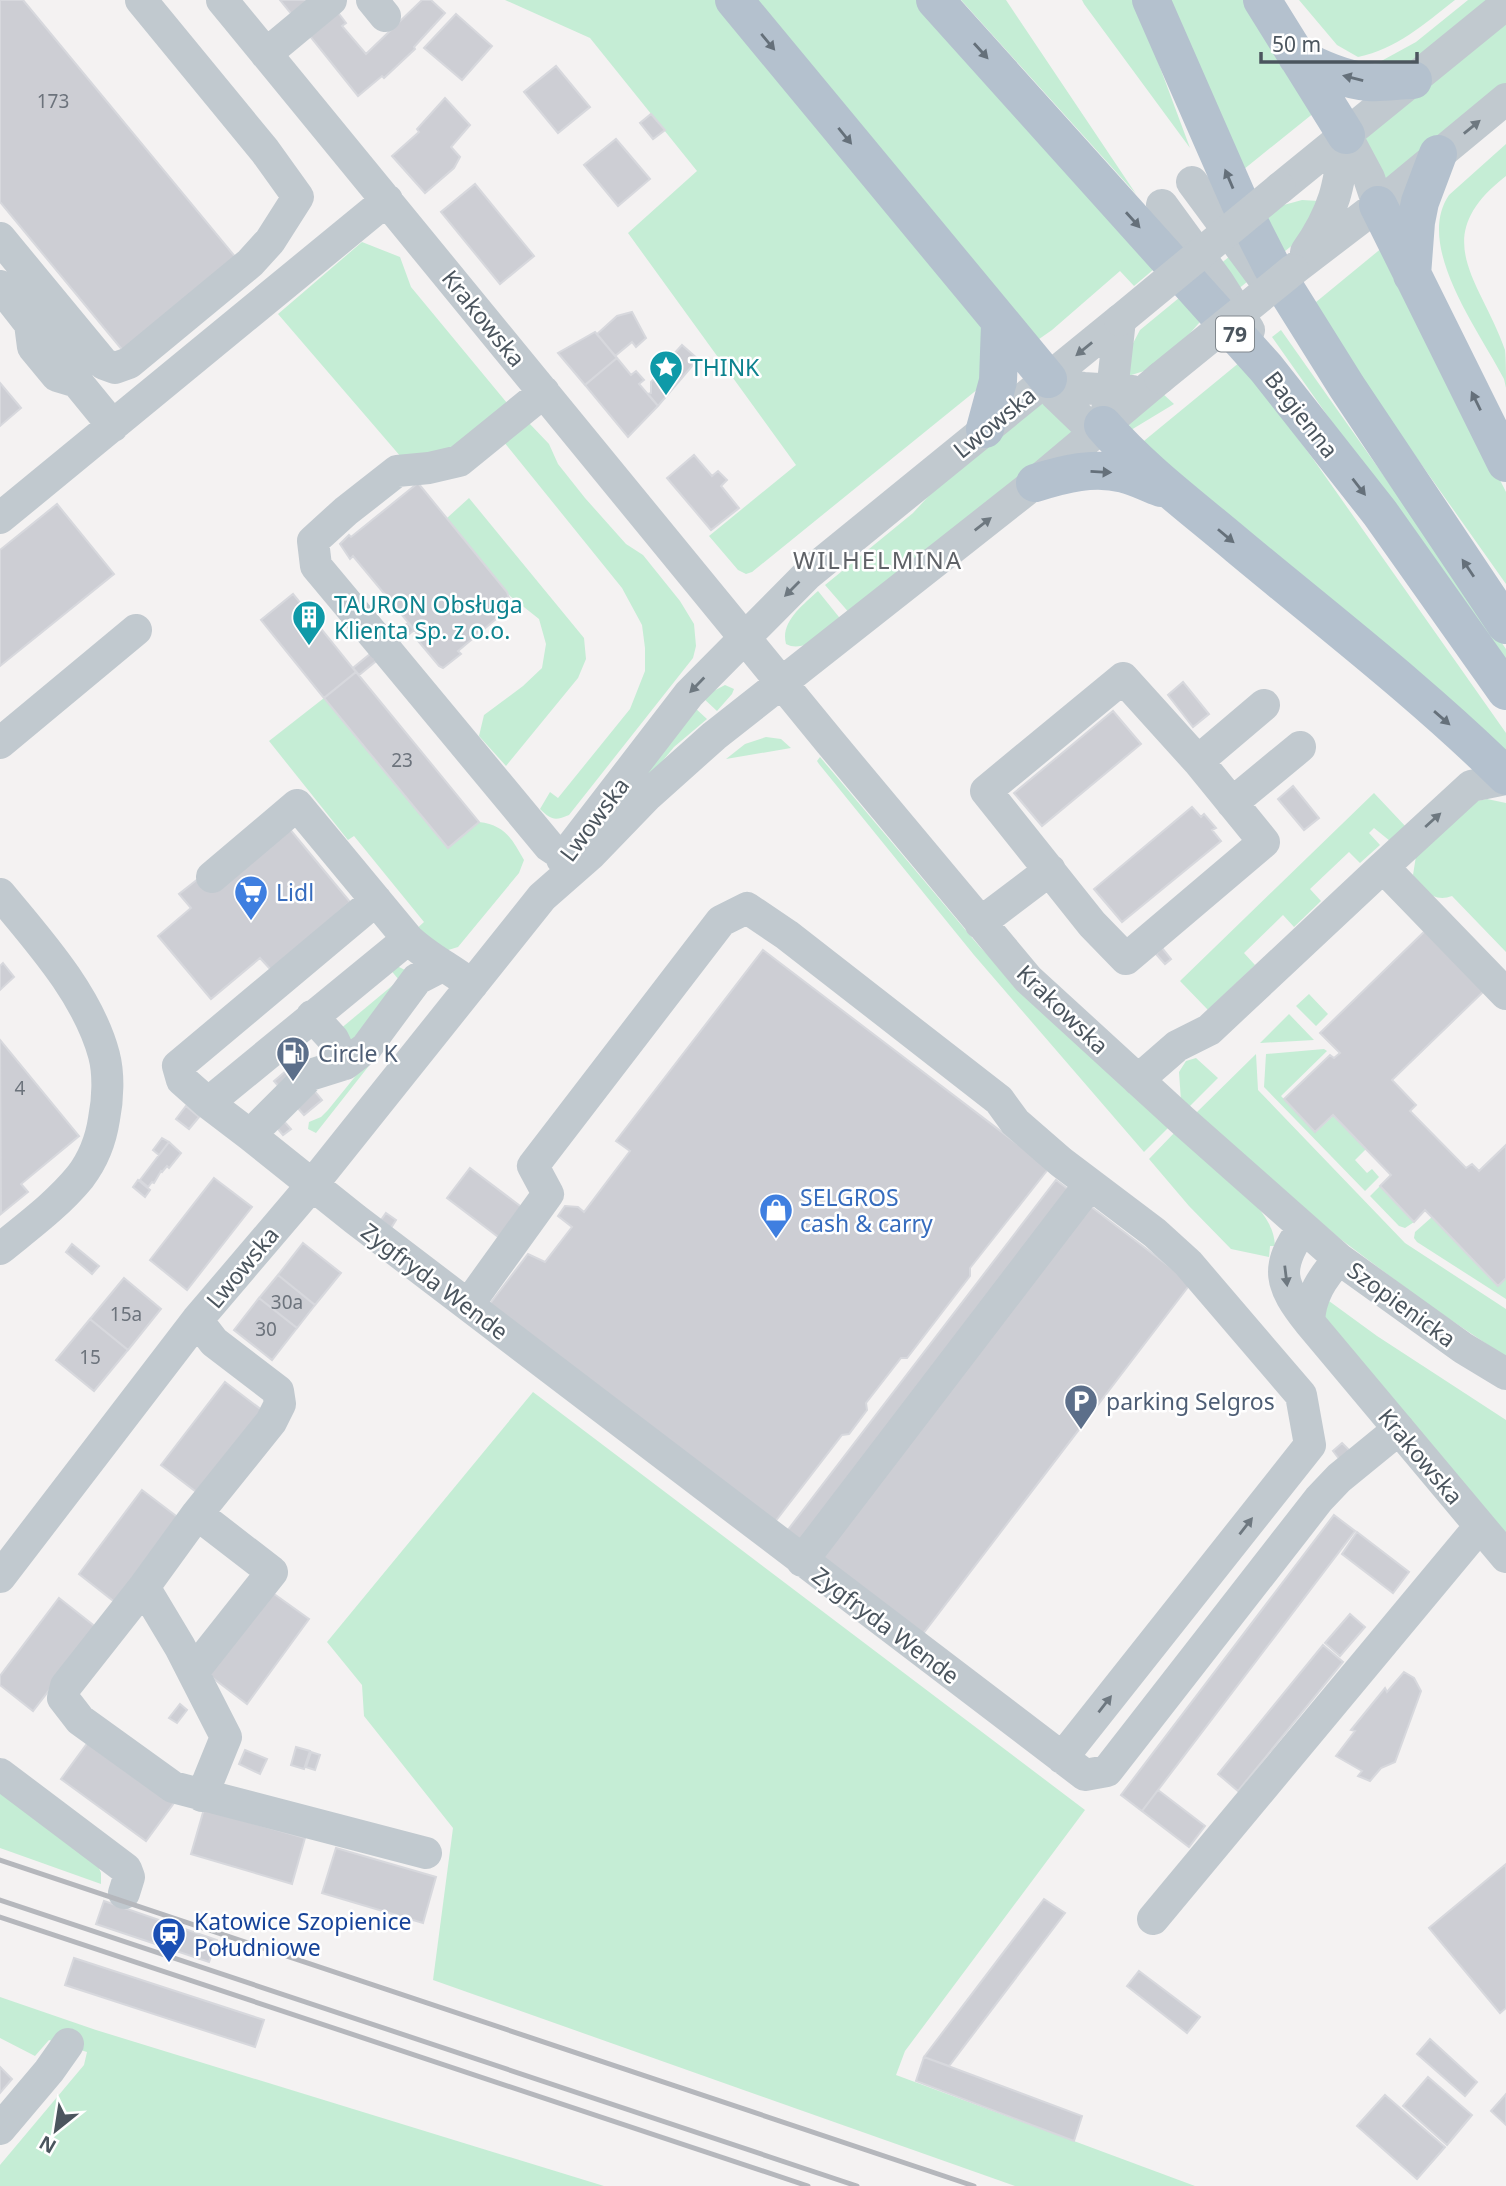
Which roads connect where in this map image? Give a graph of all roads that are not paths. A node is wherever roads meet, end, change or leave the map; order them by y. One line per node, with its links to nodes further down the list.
1 (141, 0): 20 (street)
2 (331, 0): 9 (street)
3 (733, 0): 24 (main road, one-way to 24)
4 (935, 0): 29 (main road, Bagienna / 79, one-way to 29)
5 (1151, 0): 26 (main road, one-way to 5)
6 (1262, 0): 10 (main road)
7 (228, 2): 9 (street, Krakowska)
8 (1506, 4): 11 (street, Lwowska)
9 (266, 54): 17 (street, Krakowska)
10 (1297, 57): 11 (main road, one-way to 10); 13 (main road)
11 (1413, 80): 13 (street, Lwowska)
12 (1506, 99): 14 (street, one-way to 12)
13 (1346, 135): 16 (street, Lwowska); 18 (street); 18 (street)
14 (1438, 154): 18 (street); 21 (main road)
15 (1192, 182): 26 (street)
16 (1280, 188): 18 (street); 23 (street, Lwowska, bridge)
17 (387, 200): 27 (street, Krakowska); 30 (street)
18 (1345, 204): 21 (main road); 28 (street, Lwowska, bridge)
19 (1162, 205): 29 (street)
20 (0, 238)
21 (1412, 275): 32 (main road, one-way to 21)
22 (0, 286): 30 (street)
23 (1120, 320): 25 (street, Lwowska, one-way to 25); 28 (street)
24 (1000, 324): 25 (main road); 31 (main road)
25 (1048, 379): 28 (street); 31 (street, Lwowska)
26 (1347, 387): 36 (main road, one-way to 26)
27 (544, 392): 38 (street, Krakowska); 47 (street)
28 (1107, 408): 33 (street, Lwowska); 34 (main road)
29 (1302, 413): 40 (main road, Bagienna / 79, one-way to 40)
30 (113, 426): 35 (street)
31 (985, 429): 38 (street, Lwowska, one-way to 38)
32 (1506, 463)
33 (1035, 483): 34 (main road, one-way to 34); 39 (street, Lwowska, one-way to 33)
34 (1173, 493): 45 (main road, one-way to 45)
35 (0, 518)
36 (1506, 625)
37 (136, 630): 42 (street)
38 (745, 636): 39 (street, Krakowska); 47 (street, Lwowska, one-way to 47)
39 (782, 683): 52 (street, Lwowska); 54 (street, Krakowska)
40 (1506, 691)
41 (1264, 705): 44 (street)
42 (0, 743)
43 (1300, 747): 46 (street)
44 (1198, 761): 46 (street); 49 (street)
45 (1506, 778): 48 (street, one-way to 45)
46 (1232, 803): 49 (street)
47 (564, 856): 52 (street, Lwowska)
48 (1383, 867): 58 (street); 61 (street)
49 (1049, 870): 54 (street)
50 (212, 877): 53 (street)
51 (0, 894): 67 (street)
52 (542, 897): 57 (street, Lwowska)
53 (376, 900): 55 (street); 62 (street, Zygfryda Wende)
54 (980, 923): 61 (street, Krakowska)
55 (404, 943): 56 (street); 59 (street)
56 (430, 972): 57 (street); 60 (street)
57 (472, 985): 65 (street, Lwowska)
58 (1506, 995)
59 (312, 1016): 60 (street); 62 (street)
60 (345, 1064): 63 (street)
61 (1138, 1080): 66 (street, Krakowska)
62 (208, 1103): 63 (street, Zygfryda Wende)
63 (250, 1135): 65 (street, Zygfryda Wende)
64 (1090, 1184): 69 (street); 77 (street); 81 (street, one-way to 64)
65 (312, 1185): 69 (street, Zygfryda Wende); 70 (street, Lwowska)
66 (1303, 1228): 68 (street, Szopienicka); 71 (street, Krakowska, one-way to 71)
67 (0, 1249)
68 (1339, 1259): 71 (street); 72 (street, Szopienicka)
69 (468, 1306): 77 (street, Zygfryda Wende)
70 (197, 1320): 74 (street); 78 (street, Lwowska)
71 (1309, 1322): 73 (street, Krakowska)
72 (1506, 1374)
73 (1399, 1429): 75 (street, Krakowska); 81 (street, Zygfryda Wende)
74 (197, 1514): 79 (street); 80 (street)
75 (1480, 1526): 76 (street, Krakowska); 86 (street)
76 (1506, 1558)
77 (802, 1561): 81 (street, Zygfryda Wende)
78 (0, 1577)
79 (144, 1587): 80 (street); 83 (street)
80 (193, 1672): 83 (street)
81 (1062, 1758)
82 (0, 1774): 85 (street)
83 (202, 1796): 84 (street)
84 (426, 1853)
85 (124, 1894)
86 (1153, 1919)
87 (68, 2044): 88 (street)
88 (0, 2129)

